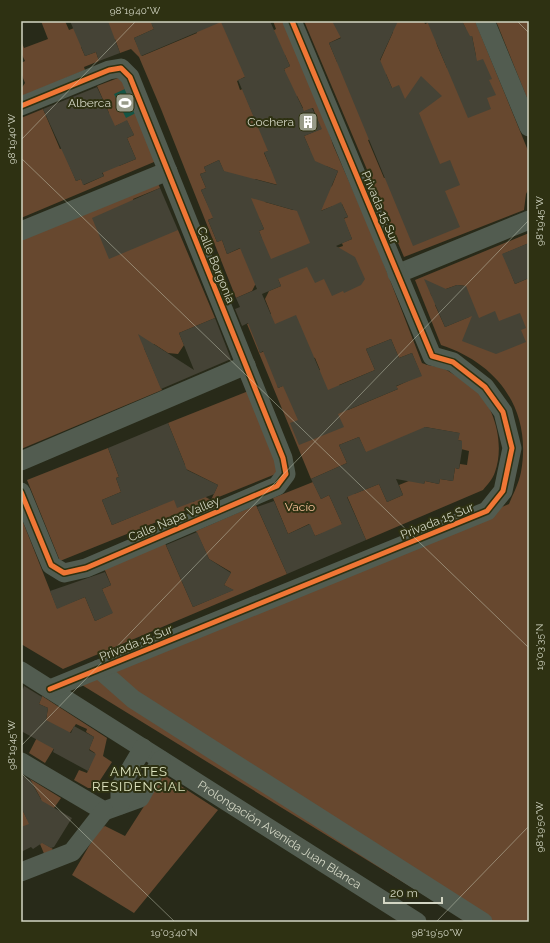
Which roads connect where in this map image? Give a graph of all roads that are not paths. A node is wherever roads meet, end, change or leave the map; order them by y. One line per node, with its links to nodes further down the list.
1 (292, 21): 8 (street, Privada 15 Sur)
2 (485, 21): 4 (street)
3 (21, 106): 5 (street, Calle Borgonia)
4 (529, 126)
5 (168, 171): 7 (street); 9 (street, Calle Borgonia)
6 (529, 220): 8 (street)
7 (21, 231)
8 (397, 274): 13 (street, Privada 15 Sur)
9 (246, 365): 10 (street); 11 (street, Calle Borgonia)
10 (21, 461)
11 (286, 474): 12 (street, Calle Napa Valley)
12 (21, 492)
13 (99, 669): 15 (street, Privada 15 Sur); 22 (street)
14 (21, 671): 15 (street, Prolongación Avenida Juan Blanca)
15 (50, 689): 16 (street, Prolongación Avenida Juan Blanca)
16 (142, 748): 17 (street, Prolongación Avenida Juan Blanca); 19 (street)
17 (161, 760): 19 (street); 21 (street, Prolongación Avenida Juan Blanca)
18 (21, 762): 19 (street)
19 (112, 808): 20 (street)
20 (21, 872)
21 (417, 922)
22 (483, 922)

